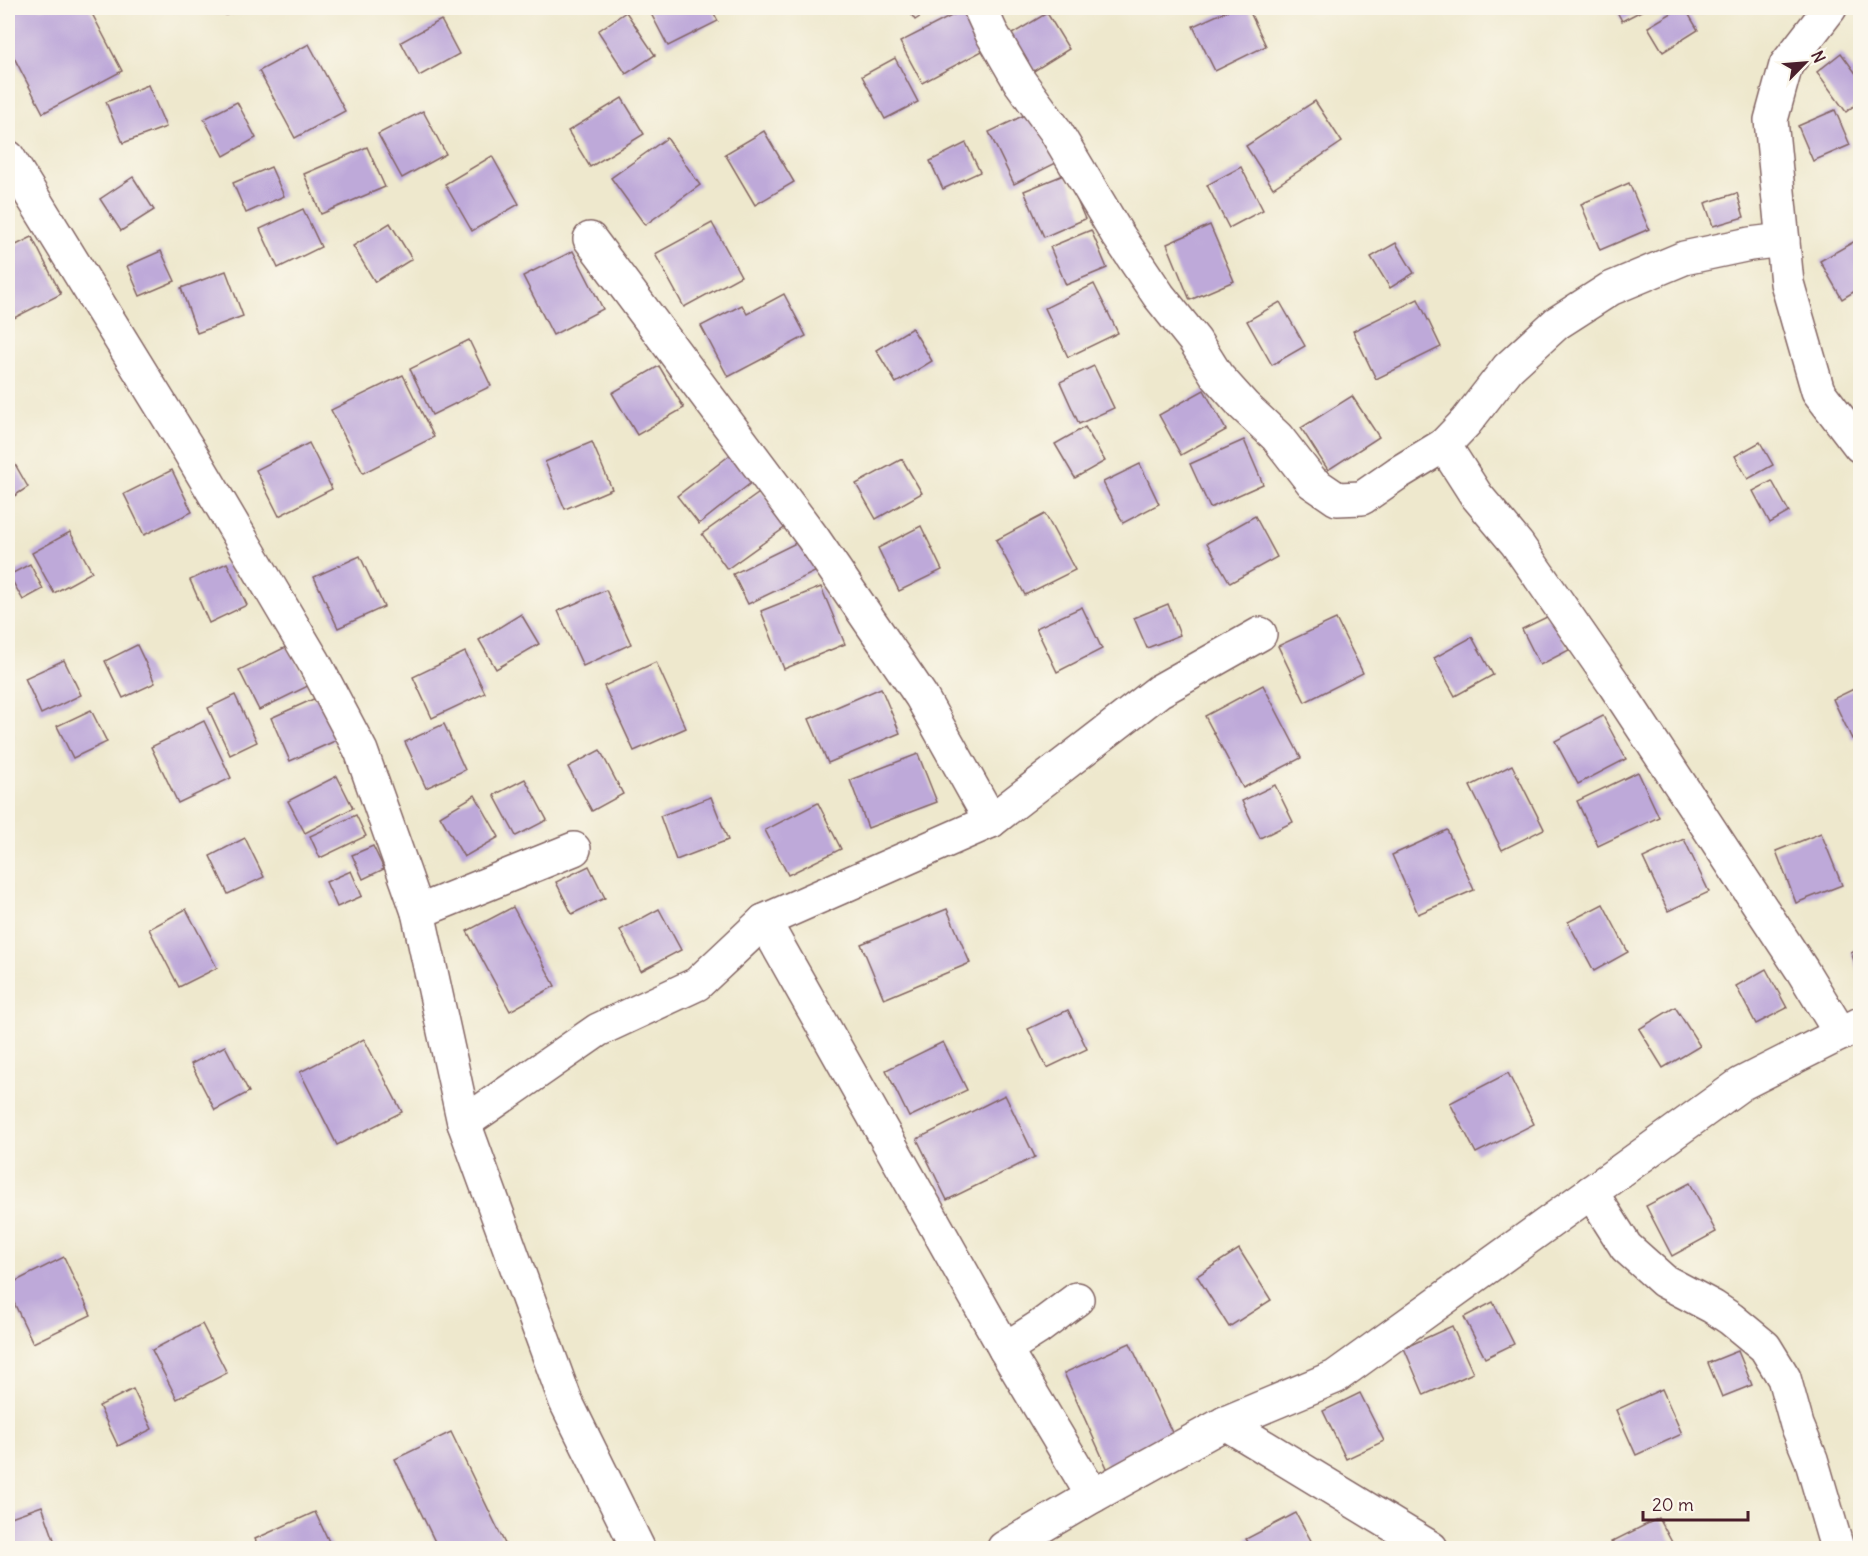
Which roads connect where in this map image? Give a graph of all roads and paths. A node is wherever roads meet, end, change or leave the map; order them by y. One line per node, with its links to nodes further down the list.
1 (980, 8): 6 (street)
2 (1830, 8): 5 (street)
3 (8, 157): 11 (street)
4 (590, 238): 9 (street)
5 (1783, 240): 6 (street); 7 (street)
6 (1444, 445): 13 (street)
7 (1860, 446)
8 (1260, 634): 9 (street)
9 (991, 820): 12 (street)
10 (574, 849): 11 (street)
11 (418, 912): 14 (street)
12 (764, 921): 14 (street); 17 (street)
13 (1850, 1029): 15 (street)
14 (464, 1123): 20 (street)
15 (1591, 1192): 18 (street); 23 (street)
16 (1077, 1299): 17 (street)
17 (1005, 1349): 19 (street)
18 (1225, 1423): 19 (street); 22 (street)
19 (1093, 1496): 21 (street)
20 (638, 1548)
21 (1004, 1548)
22 (1431, 1548)
23 (1837, 1548)

